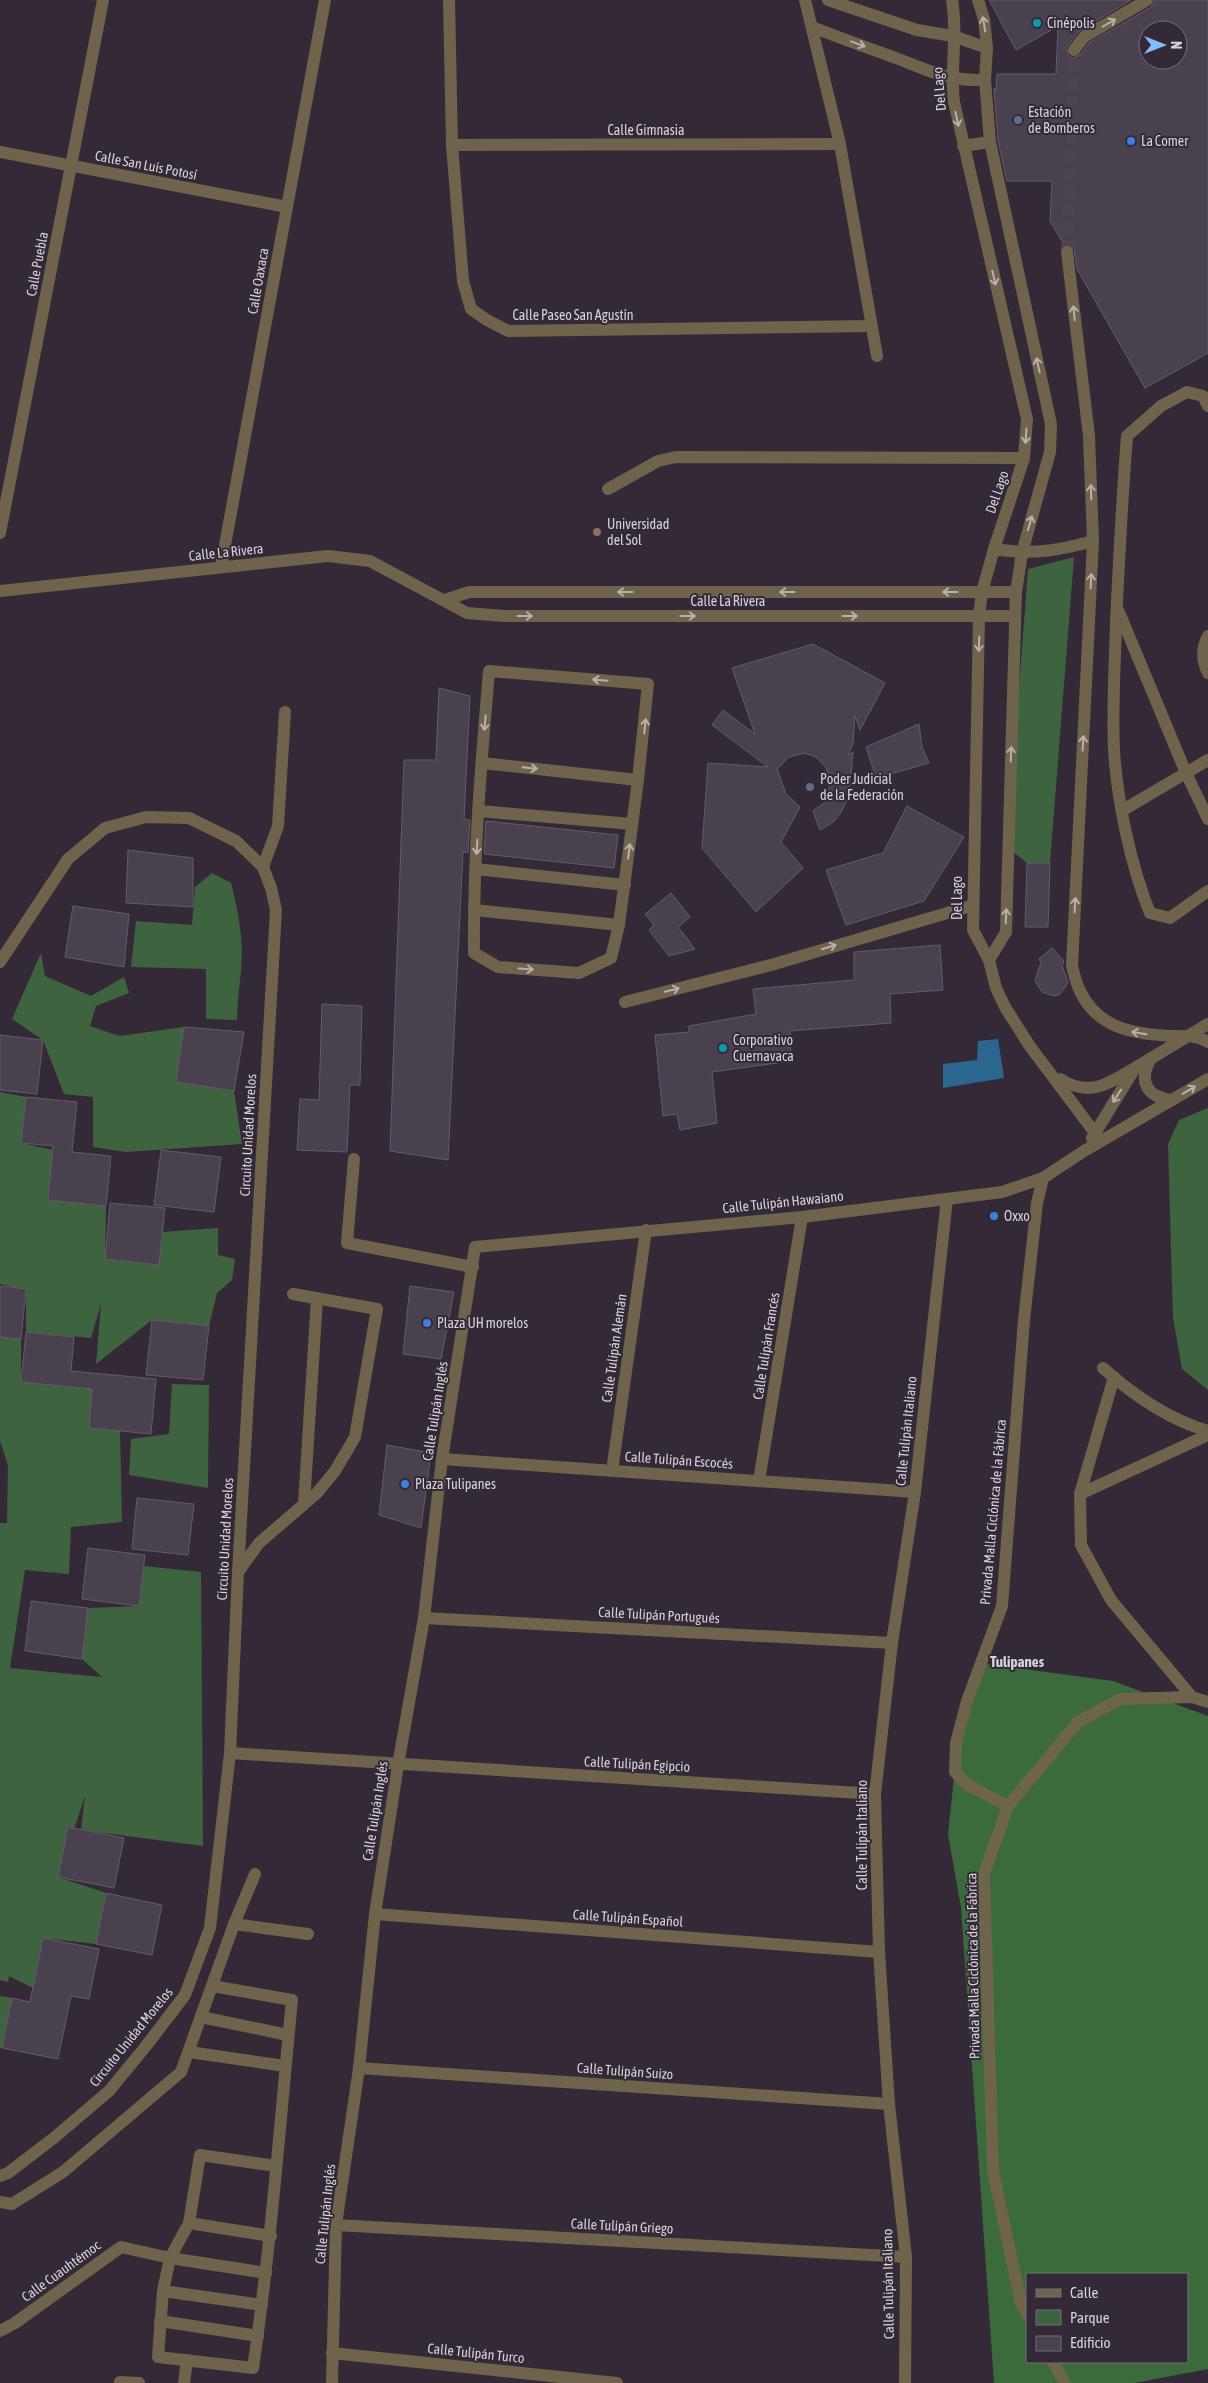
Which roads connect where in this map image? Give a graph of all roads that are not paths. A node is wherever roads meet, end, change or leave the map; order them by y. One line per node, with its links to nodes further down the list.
1 (102, 0): 20 (street, Calle Puebla)
2 (325, 0): 21 (street, Calle Oaxaca)
3 (449, 0): 17 (street, Calle Paseo San Agustín)
4 (805, 0): 9 (street)
5 (828, 0): 10 (street)
6 (952, 0): 10 (street, Del Lago)
7 (978, 0): 11 (street, one-way to 7)
8 (1147, 0): 12 (street, one-way to 8)
9 (812, 27): 13 (street, one-way to 13); 16 (street)
10 (953, 36): 11 (street); 13 (street, Del Lago)
11 (987, 48): 14 (street)
12 (1074, 50)
13 (951, 78): 14 (street); 18 (street, Del Lago, one-way to 18)
14 (985, 80): 15 (street)
15 (990, 142): 18 (street); 31 (street, one-way to 15)
16 (840, 144): 17 (street, Calle Gimnasia); 23 (street)
17 (452, 146): 23 (street, Calle Paseo San Agustín)
18 (963, 146): 26 (street, Del Lago, one-way to 26)
19 (0, 152): 20 (street, Calle San Luis Potosí)
20 (71, 166): 21 (street, Calle San Luis Potosí); 28 (street, Calle Puebla)
21 (287, 207): 32 (street, Calle Oaxaca)
22 (1067, 252): 29 (street, one-way to 22)
23 (872, 326): 24 (street)
24 (876, 356)
25 (1208, 406): 38 (street)
26 (1024, 458): 27 (street); 30 (street, Del Lago)
27 (608, 489)
28 (0, 533)
29 (1093, 541): 31 (street); 64 (street, one-way to 29)
30 (994, 549): 31 (street); 34 (street, Del Lago)
31 (1022, 553): 35 (street)
32 (221, 568): 33 (street, Calle La Rivera); 37 (street, Calle La Rivera)
33 (0, 591)
34 (982, 592): 35 (street, Calle La Rivera); 36 (street, Calle La Rivera, one-way to 36); 40 (street, Del Lago)
35 (1016, 592): 41 (street)
36 (504, 593): 37 (street, Calle La Rivera); 39 (street)
37 (445, 600): 39 (street, Calle La Rivera)
38 (1117, 608): 47 (street); 49 (street)
39 (504, 616): 40 (street, Calle La Rivera, one-way to 40)
40 (979, 616): 41 (street, Calle La Rivera); 57 (street, Del Lago, one-way to 57)
41 (1015, 616): 60 (street, one-way to 41)
42 (1208, 636): 43 (street)
43 (1208, 673)
44 (285, 712): 53 (street)
45 (1208, 760): 47 (street)
46 (482, 763): 48 (street, one-way to 48); 48 (street, one-way to 46); 50 (street)
47 (1186, 773): 49 (street); 51 (street)
48 (638, 780): 52 (street)
49 (1123, 810): 56 (street)
50 (479, 811): 52 (street); 54 (street, one-way to 54)
51 (1208, 819)
52 (632, 824): 55 (street, one-way to 52)
53 (263, 867): 61 (street, Circuito Unidad Morelos); 91 (street, Circuito Unidad Morelos)
54 (476, 869): 55 (street); 58 (street)
55 (625, 885): 59 (street)
56 (1208, 891)
57 (972, 906): 60 (street, Del Lago); 62 (street, one-way to 57)
58 (474, 910): 59 (street); 59 (street, one-way to 59)
59 (619, 925)
60 (989, 960): 68 (street, Del Lago)
61 (0, 962)
62 (625, 1002)
63 (1208, 1024): 64 (street, Calle Tulipán Hawaiano)
64 (1188, 1036): 65 (street); 66 (street, Calle Tulipán Hawaiano)
65 (1208, 1042)
66 (1151, 1058): 67 (street, Calle Tulipán Hawaiano); 70 (street)
67 (1135, 1068): 68 (street, Del Lago); 71 (street, Calle Tulipán Hawaiano, one-way to 71)
68 (1053, 1074): 71 (street, Del Lago)
69 (1208, 1079): 70 (street, Calle Tulipán Hawaiano, one-way to 69)
70 (1172, 1100): 71 (street, Calle Tulipán Hawaiano)
71 (1098, 1136): 73 (street, Calle Tulipán Hawaiano)
72 (354, 1159): 78 (street)
73 (1043, 1178): 74 (street, Calle Tulipán Hawaiano); 99 (street, Privada Malla Ciclónica de la Fábrica)
74 (947, 1200): 75 (street, Calle Tulipán Hawaiano); 88 (street, Calle Tulipán Italiano)
75 (802, 1216): 76 (street, Calle Tulipán Hawaiano); 87 (street, Calle Tulipán Francés)
76 (646, 1230): 77 (street, Calle Tulipán Hawaiano); 86 (street, Calle Tulipán Alemán)
77 (476, 1247): 78 (street, Calle Tulipán Inglés)
78 (473, 1267): 85 (street, Calle Tulipán Inglés)
79 (293, 1294): 80 (street)
80 (317, 1298): 90 (street); 90 (street)
81 (1103, 1368): 82 (street)
82 (1114, 1377): 83 (street); 89 (street)
83 (1208, 1431)
84 (1208, 1435): 89 (street)
85 (442, 1458): 86 (street, Calle Tulipán Escocés); 92 (street, Calle Tulipán Inglés)
86 (612, 1471): 87 (street, Calle Tulipán Escocés)
87 (759, 1481): 88 (street, Calle Tulipán Escocés)
88 (914, 1492): 93 (street, Calle Tulipán Italiano)
89 (1080, 1494): 94 (street)
90 (304, 1504): 91 (street)
91 (238, 1572): 96 (street, Circuito Unidad Morelos)
92 (424, 1618): 93 (street, Calle Tulipán Portugués); 97 (street, Calle Tulipán Inglés)
93 (892, 1643): 98 (street, Calle Tulipán Italiano)
94 (1192, 1697): 95 (street); 99 (street)
95 (1208, 1702)
96 (230, 1753): 97 (street); 113 (street, Circuito Unidad Morelos)
97 (398, 1765): 98 (street, Calle Tulipán Egipcio); 101 (street, Calle Tulipán Inglés)
98 (874, 1794): 104 (street, Calle Tulipán Italiano)
99 (1008, 1806): 123 (street, Privada Malla Ciclónica de la Fábrica)
100 (255, 1874): 102 (street)
101 (375, 1914): 104 (street, Calle Tulipán Español); 110 (street, Calle Tulipán Inglés)
102 (234, 1924): 103 (street); 105 (street)
103 (308, 1934)
104 (879, 1952): 111 (street, Calle Tulipán Italiano)
105 (212, 1986): 106 (street); 107 (street)
106 (201, 2017): 107 (street); 108 (street)
107 (288, 2035): 109 (street)
108 (189, 2052): 109 (street); 114 (street)
109 (285, 2066): 112 (street)
110 (358, 2068): 111 (street, Calle Tulipán Suizo); 116 (street, Calle Tulipán Inglés)
111 (889, 2104): 118 (street, Calle Tulipán Italiano)
112 (276, 2166): 115 (street); 117 (street)
113 (0, 2176)
114 (0, 2202)
115 (189, 2223): 117 (street); 119 (street)
116 (336, 2225): 118 (street, Calle Tulipán Griego); 127 (street, Calle Tulipán Inglés)
117 (271, 2236): 120 (street)
118 (906, 2257): 135 (street, Calle Tulipán Italiano)
119 (170, 2258): 120 (street, Calle Cuauhtémoc); 121 (street); 125 (street, Calle Cuauhtémoc)
120 (266, 2273): 122 (street)
121 (163, 2291): 122 (street); 124 (street)
122 (262, 2305): 126 (street)
123 (1026, 2312)
124 (160, 2321): 126 (street); 128 (street)
125 (0, 2331)
126 (258, 2336): 128 (street)
127 (332, 2353): 133 (street, Calle Tulipán Inglés); 134 (street, Calle Tulipán Turco)
128 (187, 2360): 132 (street)
129 (1054, 2363): 136 (street)
130 (120, 2382): 131 (street)
131 (139, 2383)
132 (184, 2383)
133 (332, 2383)
134 (618, 2383)
135 (905, 2383)
136 (1064, 2383)

